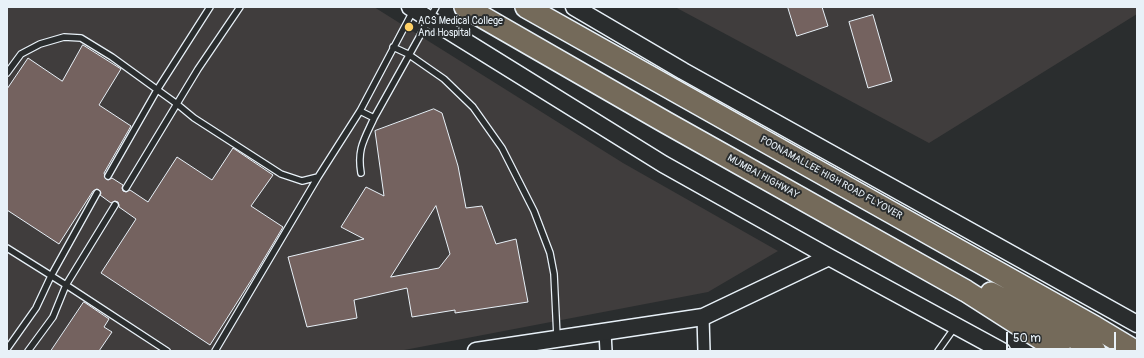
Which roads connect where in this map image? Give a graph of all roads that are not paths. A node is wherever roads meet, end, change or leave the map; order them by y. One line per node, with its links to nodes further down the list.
1 (210, 7): 11 (lane)
2 (240, 7): 12 (lane)
3 (465, 7): 22 (highway, MUMBAI HIGHWAY)
4 (526, 7): 43 (highway, POONAMALLEE HIGH ROAD FLYOVER)
5 (574, 7): 27 (street)
6 (413, 8): 7 (street); 8 (lane)
7 (432, 13): 9 (lane); 23 (street)
8 (393, 47): 9 (lane); 13 (lane)
9 (408, 54): 14 (lane); 30 (lane)
10 (7, 73): 11 (lane)
11 (157, 90): 12 (lane); 16 (lane)
12 (177, 104): 17 (lane); 18 (lane)
13 (360, 111): 14 (lane); 17 (lane)
14 (374, 118): 15 (lane)
15 (361, 173)
16 (108, 176)
17 (318, 177): 35 (lane)
18 (126, 188)
19 (97, 193): 24 (lane)
20 (115, 205): 25 (lane)
21 (7, 248): 24 (lane)
22 (889, 248): 41 (highway, MUMBAI HIGHWAY); 42 (highway)
23 (828, 257): 26 (street); 28 (street)
24 (51, 276): 25 (lane); 32 (lane)
25 (66, 285): 33 (lane); 34 (lane)
26 (703, 317): 29 (street); 38 (street)
27 (1137, 324)
28 (956, 326): 39 (lane); 40 (street)
29 (605, 332): 30 (street); 37 (street)
30 (557, 339): 31 (street)
31 (498, 349): 36 (street)
32 (7, 350)
33 (28, 351)
34 (167, 351)
35 (215, 351)
36 (476, 351)
37 (606, 351)
38 (704, 351)
39 (938, 351)
40 (1002, 351)
41 (1060, 351)
42 (1095, 351)
43 (1135, 351)

